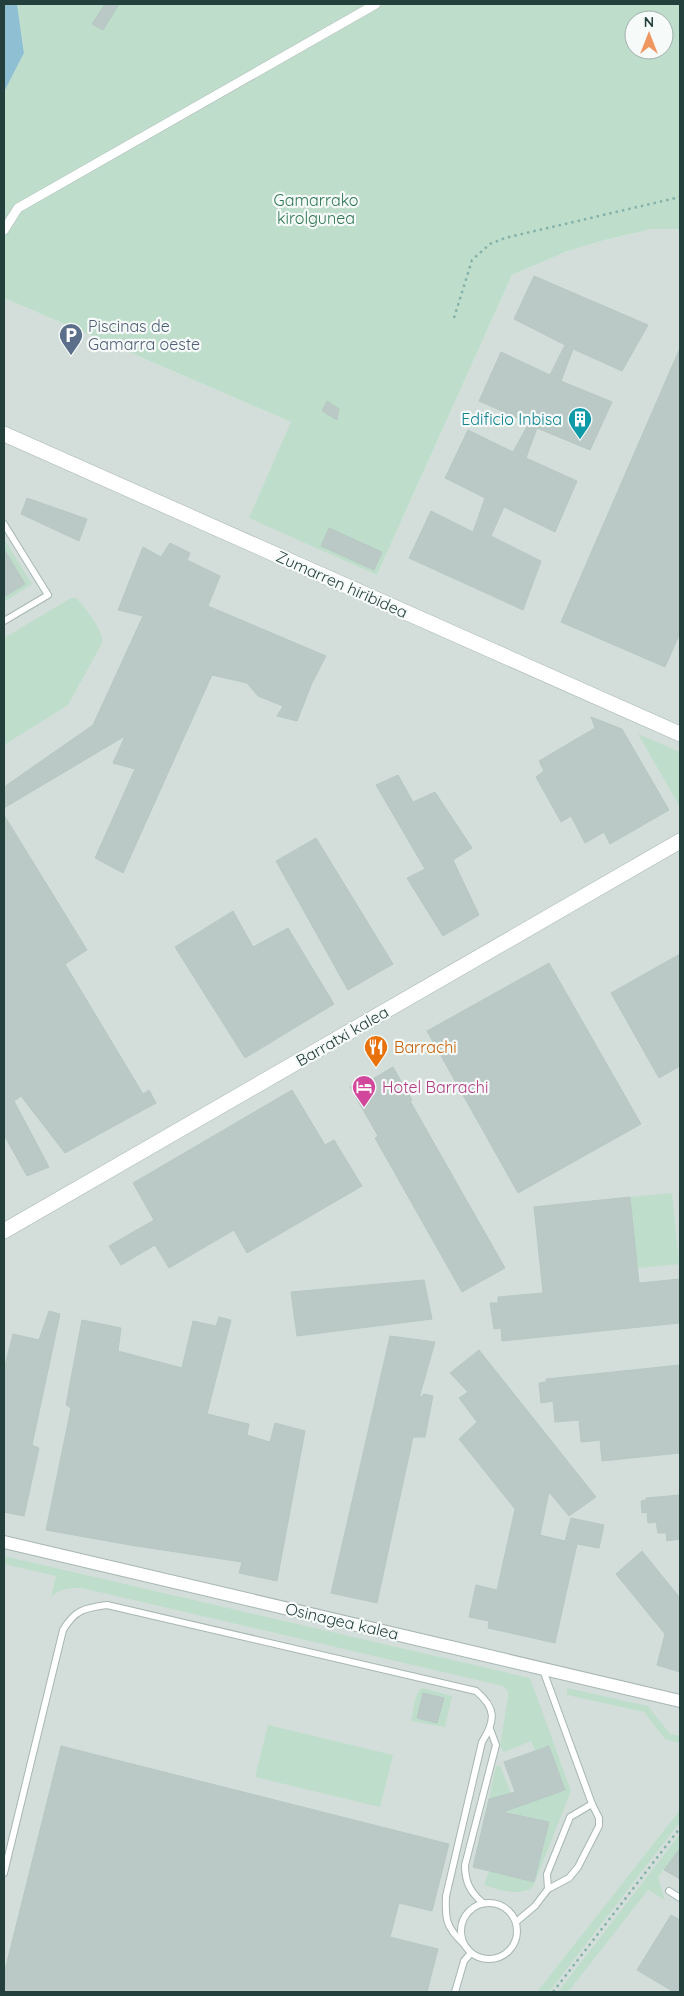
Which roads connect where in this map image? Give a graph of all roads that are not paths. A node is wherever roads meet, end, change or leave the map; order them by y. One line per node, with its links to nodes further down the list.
1 (376, 4): 2 (street)
2 (4, 230)
3 (4, 434): 6 (street, Zumarren hiribidea)
4 (4, 524): 5 (lane)
5 (4, 621)
6 (680, 734)
7 (680, 841): 8 (street, Barratxi kalea)
8 (4, 1231)
9 (4, 1542): 10 (street, Osinagea kalea)
10 (543, 1668): 11 (street, Osinagea kalea); 13 (lane)
11 (680, 1701)
12 (490, 1729): 14 (lane); 18 (lane); 20 (lane)
13 (592, 1804): 15 (lane); 15 (lane)
14 (4, 1873)
15 (548, 1889): 19 (lane)
16 (669, 1891): 17 (lane)
17 (680, 1898)
18 (483, 1903): 19 (lane); 20 (lane)
19 (516, 1922): 21 (lane)
20 (463, 1943): 21 (lane)
21 (471, 1953): 22 (lane)
22 (455, 1992)

